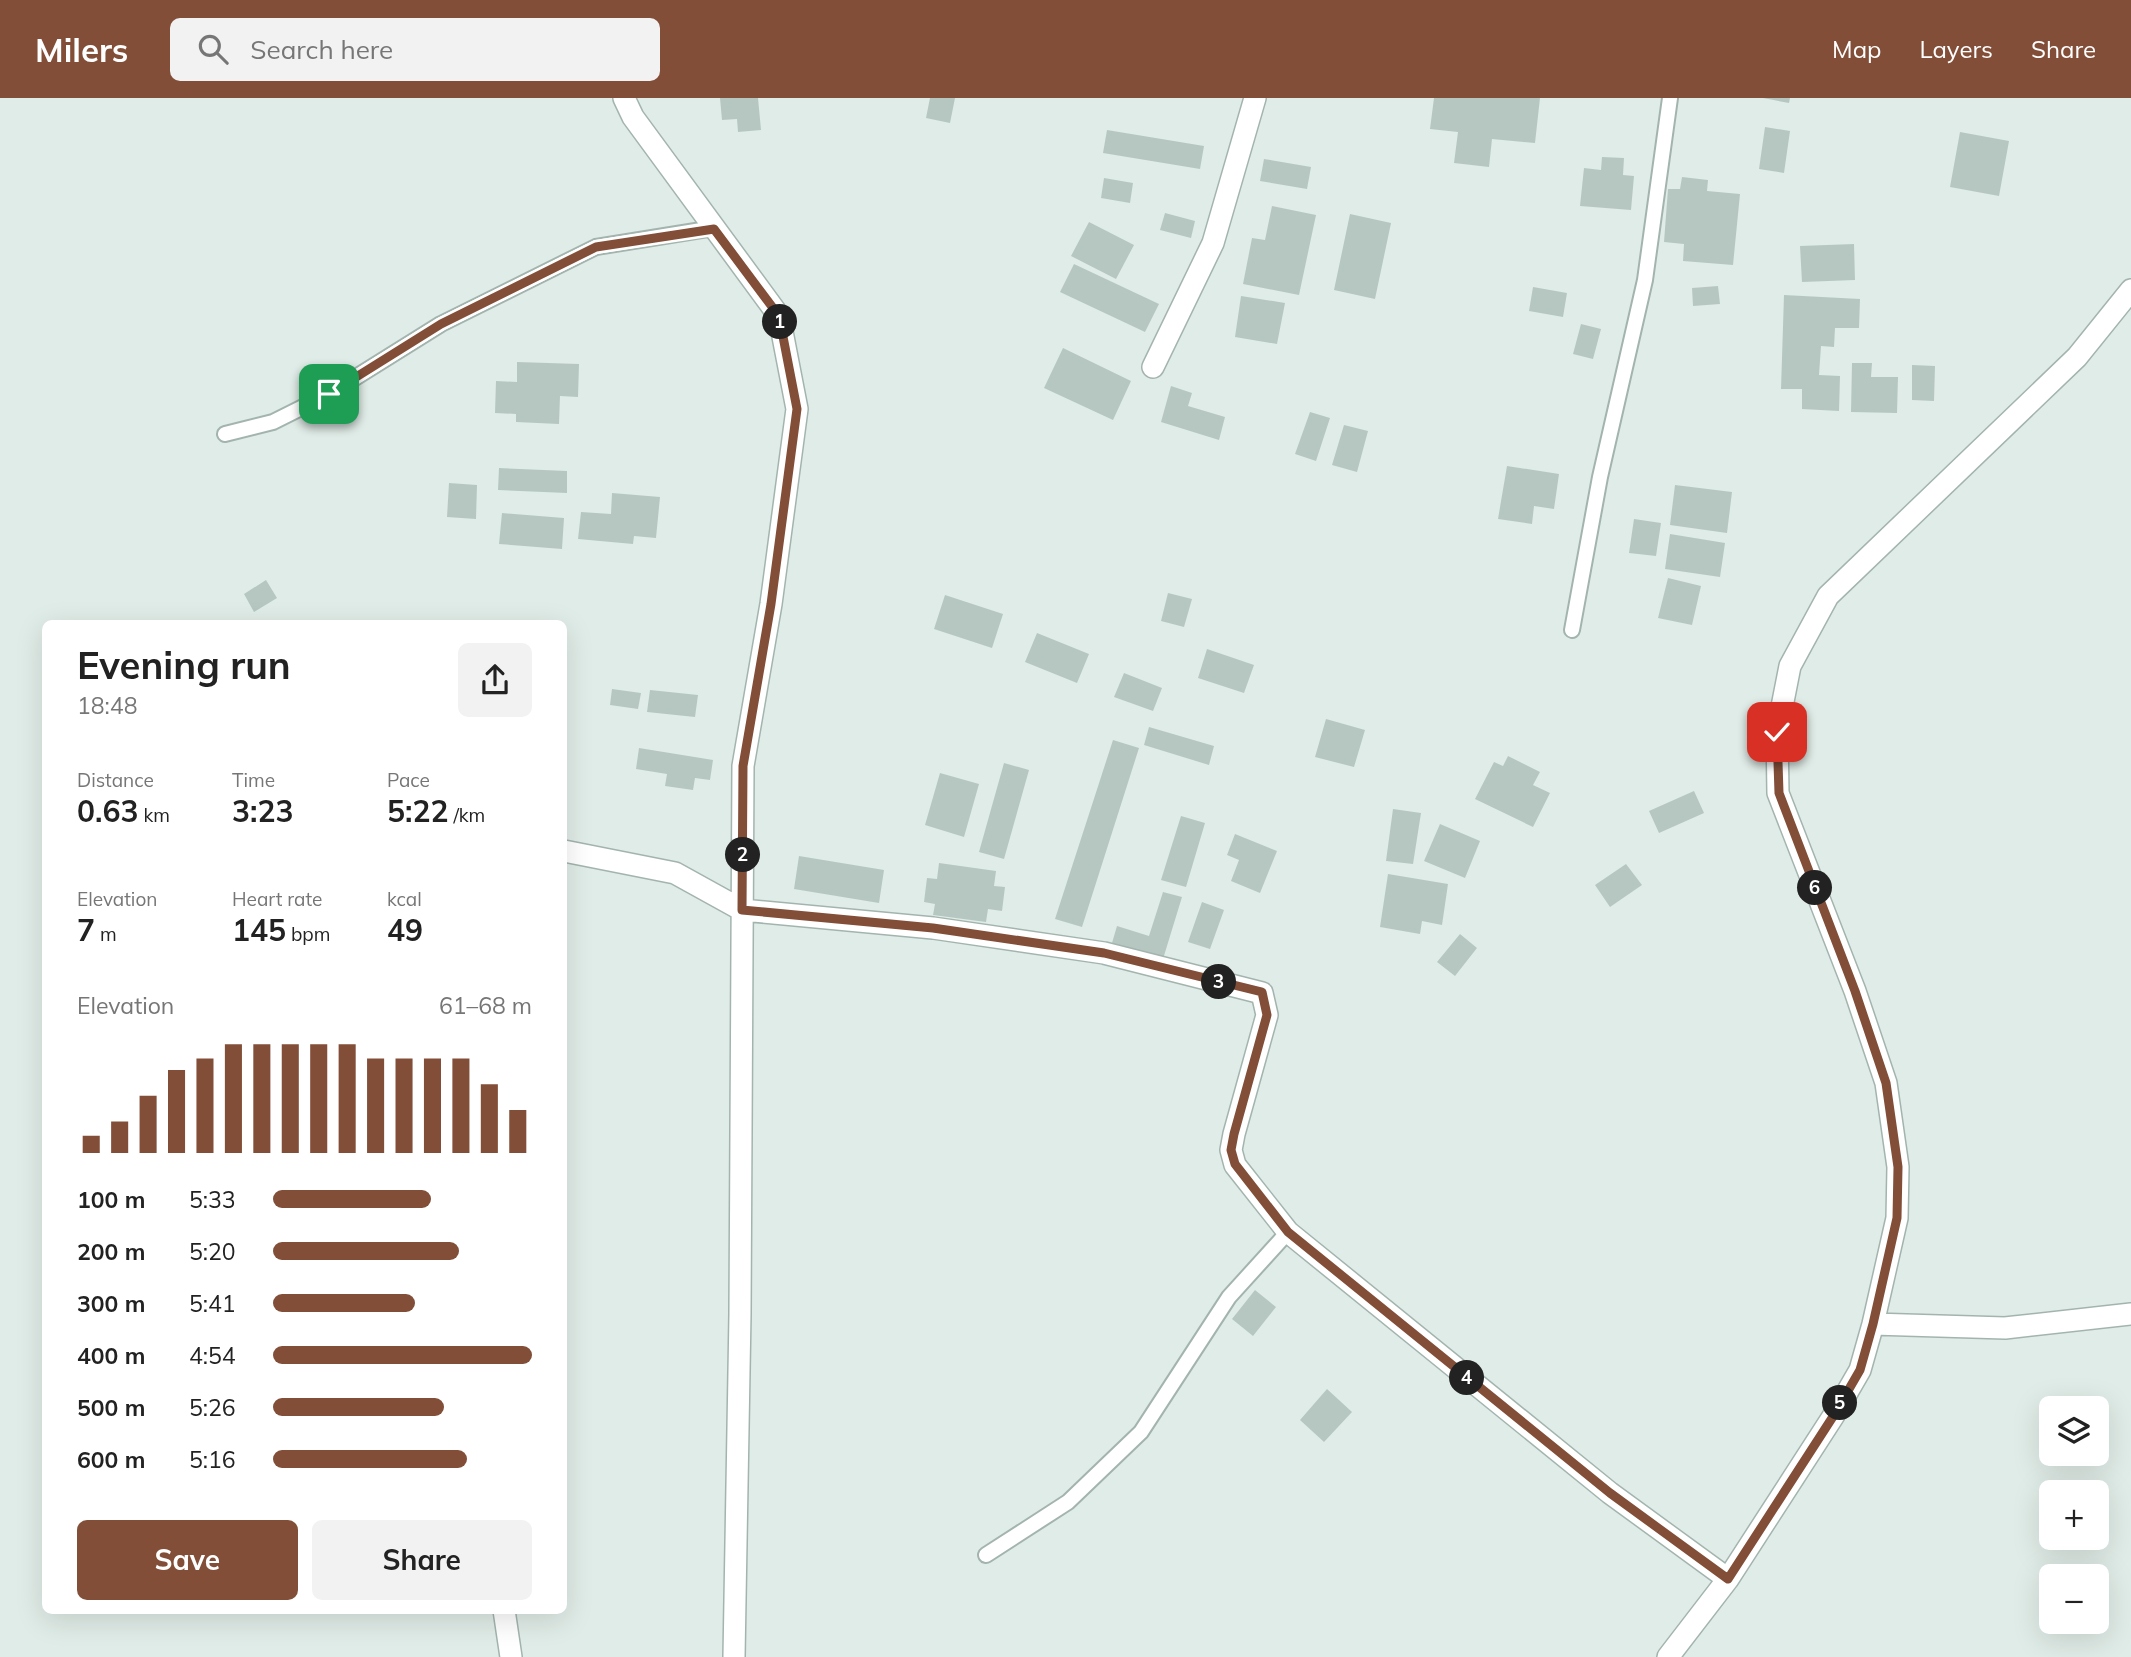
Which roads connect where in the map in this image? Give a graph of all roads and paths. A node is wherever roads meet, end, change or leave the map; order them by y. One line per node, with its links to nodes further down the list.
1 (624, 98): 4 (street)
2 (1255, 98): 6 (street)
3 (1670, 98): 8 (lane)
4 (714, 229): 7 (lane); 10 (street)
5 (2131, 290): 13 (street)
6 (1153, 367)
7 (225, 434)
8 (1572, 630)
9 (567, 853): 10 (street)
10 (742, 910): 11 (street); 18 (street)
11 (1288, 1232): 14 (lane); 15 (street)
12 (2131, 1314): 13 (street)
13 (1873, 1324): 15 (street)
14 (986, 1555)
15 (1728, 1579): 19 (street)
16 (505, 1614): 17 (street)
17 (511, 1657)
18 (734, 1657)
19 (1668, 1657)

